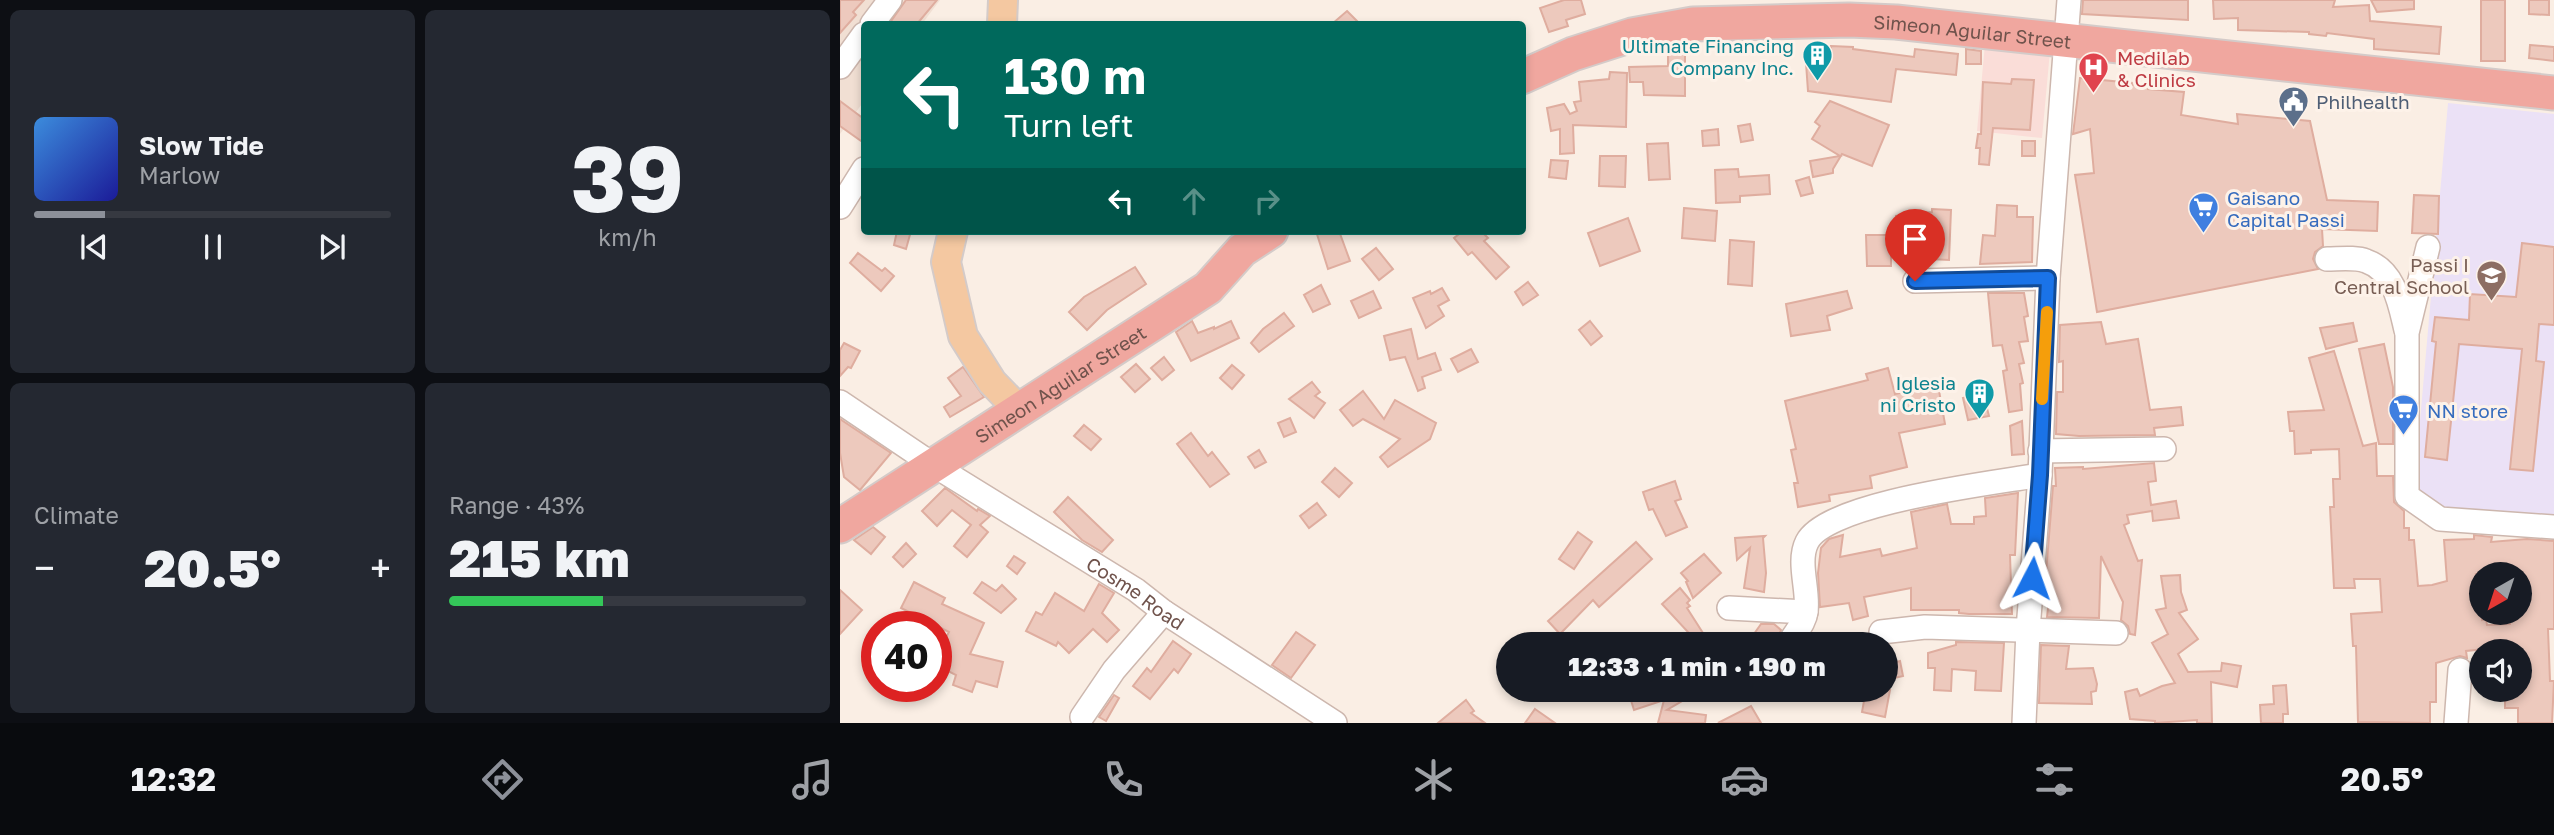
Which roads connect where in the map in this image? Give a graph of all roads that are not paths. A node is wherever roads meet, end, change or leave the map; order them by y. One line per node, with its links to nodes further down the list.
1 (890, 0): 5 (street)
2 (1003, 0): 6 (main road)
3 (2069, 0): 8 (street)
4 (1823, 11): 8 (highway, Simeon Aguilar Street); 10 (highway, Simeon Aguilar Street)
5 (874, 21)
6 (1002, 21)
7 (861, 38): 9 (street)
8 (2066, 41): 11 (highway, Simeon Aguilar Street); 18 (street)
9 (840, 67)
10 (1526, 75)
11 (2554, 93)
12 (861, 174): 13 (street)
13 (840, 206)
14 (952, 235): 22 (main road)
15 (1265, 235): 22 (highway, Simeon Aguilar Street)
16 (2428, 247): 20 (street)
17 (2327, 259): 20 (street)
18 (2048, 278): 19 (street); 24 (street)
19 (1915, 281)
20 (2407, 333): 28 (street)
21 (840, 402): 25 (street, Cosme Road)
22 (1020, 411): 25 (highway, Simeon Aguilar Street)
23 (2164, 449): 24 (street)
24 (2040, 451): 26 (street)
25 (935, 466): 27 (highway, Simeon Aguilar Street); 30 (street, Cosme Road)
26 (2040, 475): 31 (street); 32 (street)
27 (840, 526)
28 (2554, 527)
29 (1729, 608): 31 (street)
30 (1164, 612): 37 (street); 38 (street, Cosme Road)
31 (1806, 612): 33 (street)
32 (2028, 630): 34 (street); 35 (street); 39 (street)
33 (1797, 632)
34 (1881, 632)
35 (2116, 633)
36 (2460, 670): 40 (street)
37 (1082, 717)
38 (1335, 723)
39 (2024, 723)
40 (2456, 723)

